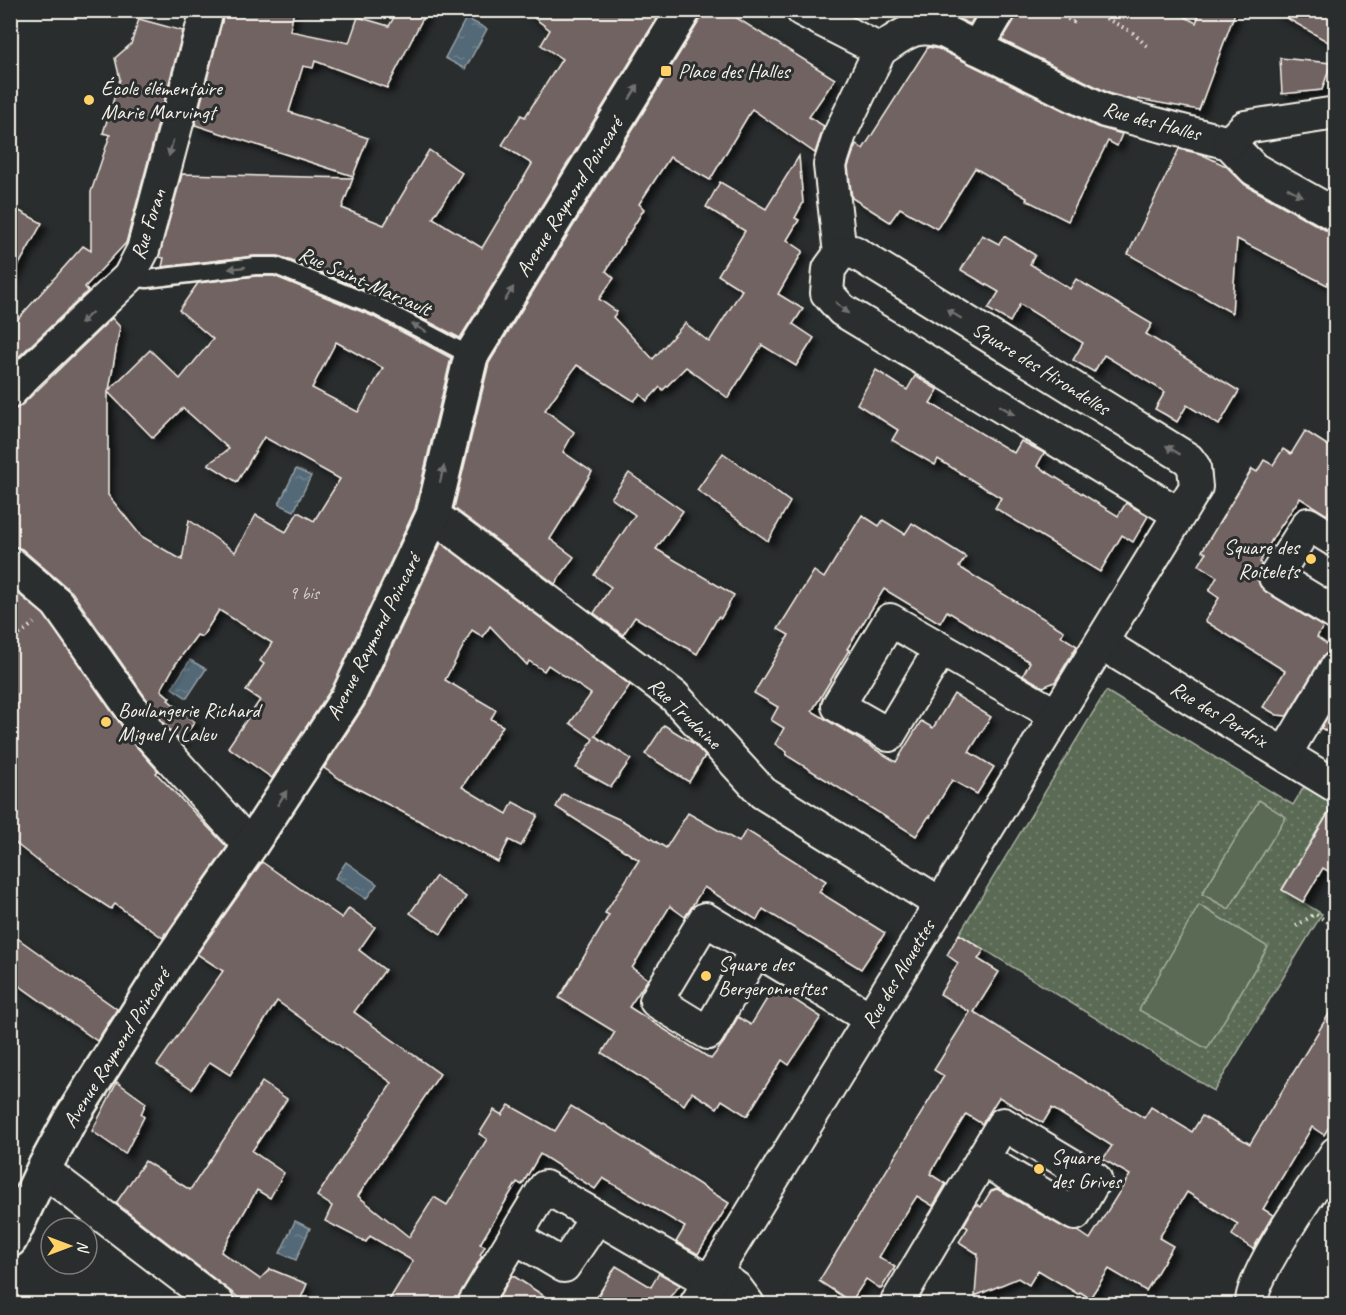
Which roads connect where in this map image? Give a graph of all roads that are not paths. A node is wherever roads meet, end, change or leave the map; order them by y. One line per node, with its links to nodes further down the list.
1 (207, 10): 11 (street, Rue Foran, one-way to 11)
2 (684, 10): 12 (main road, Avenue Raymond Poincaré, one-way to 2)
3 (802, 10): 6 (street)
4 (999, 10): 5 (street)
5 (977, 48): 6 (street, Rue des Halles); 8 (street, Rue des Halles)
6 (880, 50): 10 (street)
7 (1335, 113): 8 (street)
8 (1229, 143): 9 (street, Rue des Halles, one-way to 9)
9 (1335, 215)
10 (840, 254): 14 (street, one-way to 14); 14 (street, Square des Hirondelles, one-way to 10)
11 (129, 277): 12 (lane, Rue Saint-Marsault, one-way to 11); 13 (street, Rue Foran, one-way to 13)
12 (471, 356): 15 (main road, Avenue Raymond Poincaré, one-way to 12)
13 (10, 392)
14 (1179, 514): 19 (street, Square des Hirondelles)
15 (433, 515): 25 (main road, Avenue Raymond Poincaré, one-way to 15); 26 (street, Rue Trudaine)
16 (1335, 541): 18 (street)
17 (10, 563): 25 (street)
18 (1335, 614)
19 (1101, 643): 22 (street, Rue des Alouettes); 23 (street, Rue des Perdrix)
20 (940, 650): 22 (street)
21 (1335, 668): 23 (street)
22 (1056, 716): 26 (street, Rue des Alouettes)
23 (1285, 754): 24 (street, Rue des Perdrix)
24 (1335, 786)
25 (250, 846): 31 (main road, Avenue Raymond Poincaré)
26 (941, 904): 28 (street, Rue des Alouettes)
27 (756, 950): 28 (street)
28 (871, 1019): 35 (street, Rue des Alouettes)
29 (1335, 1153): 40 (street)
30 (982, 1159): 39 (street)
31 (43, 1170): 34 (main road, Avenue Raymond Poincaré); 36 (street)
32 (597, 1217): 33 (street); 33 (street); 35 (street)
33 (515, 1236): 37 (street)
34 (10, 1240)
35 (707, 1286): 38 (street)
36 (218, 1305)
37 (474, 1305)
38 (748, 1305)
39 (896, 1305)
40 (1252, 1305)

